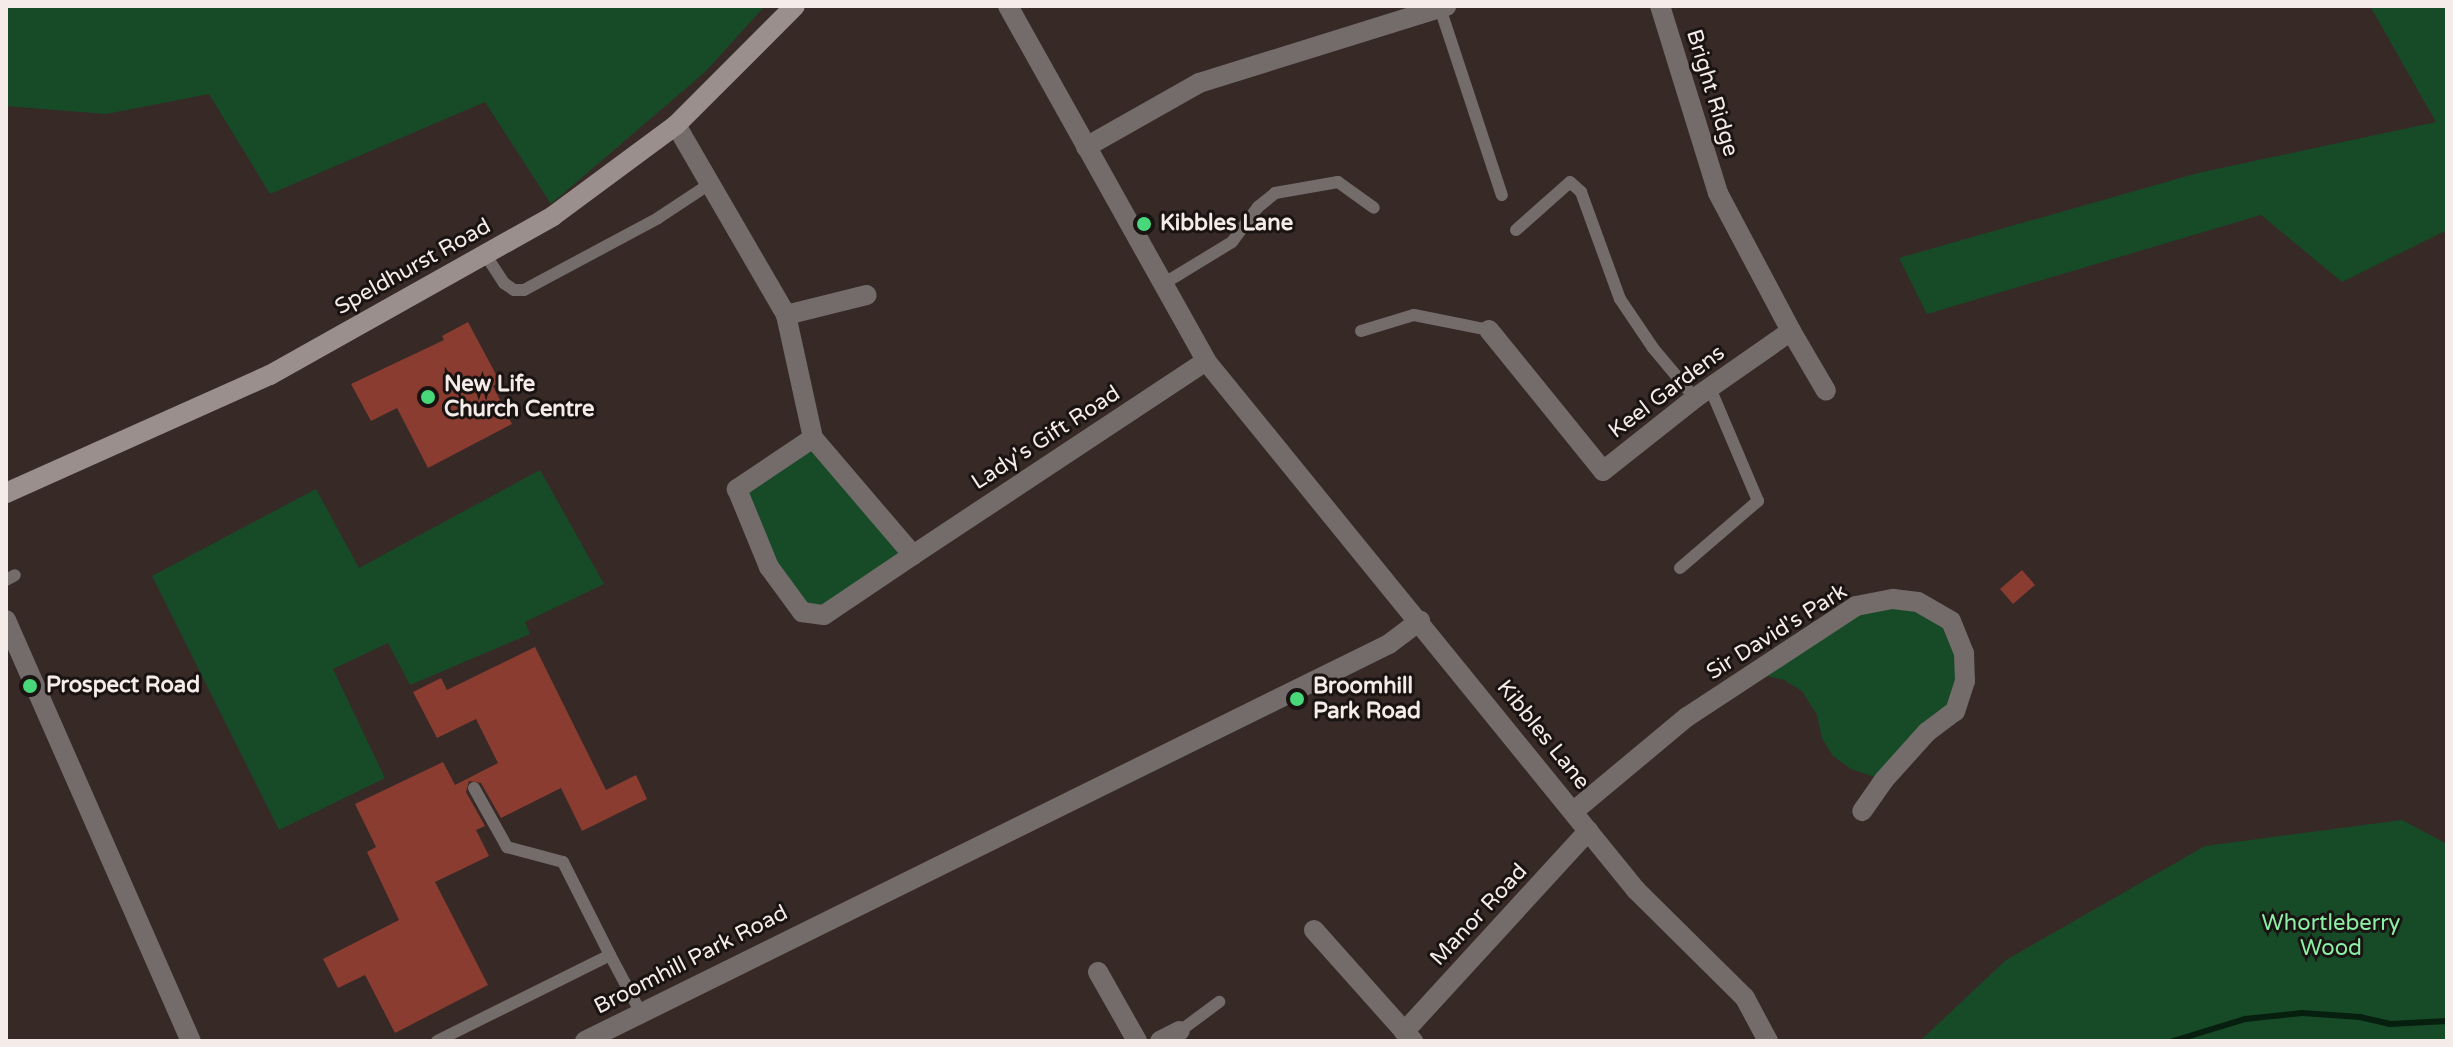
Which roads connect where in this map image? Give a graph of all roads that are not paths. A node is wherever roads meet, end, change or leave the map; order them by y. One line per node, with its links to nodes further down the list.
1 (795, 6): 5 (street, Speldhurst Road)
2 (1008, 6): 6 (street, Kibbles Lane)
3 (1660, 6): 17 (street, Bright Ridge)
4 (1443, 7): 6 (street); 8 (lane)
5 (676, 125): 7 (street); 11 (street, Speldhurst Road)
6 (1086, 147): 12 (street, Kibbles Lane)
7 (711, 183): 11 (lane); 14 (street)
8 (1502, 195)
9 (1374, 208): 12 (lane)
10 (1516, 230): 20 (lane)
11 (485, 254): 22 (street, Speldhurst Road)
12 (1163, 284): 18 (street, Kibbles Lane)
13 (867, 295): 14 (street)
14 (786, 315): 21 (street)
15 (1489, 330): 16 (lane); 20 (street, Keel Gardens)
16 (1361, 331)
17 (1791, 331): 19 (street); 20 (street, Keel Gardens)
18 (1206, 361): 23 (street, Lady's Gift Road); 26 (street, Kibbles Lane)
19 (1826, 391)
20 (1702, 393): 24 (lane)
21 (813, 438): 23 (street); 23 (street, Lady's Gift Road)
22 (6, 493)
23 (913, 555)
24 (1680, 568)
25 (6, 620): 38 (street)
26 (1420, 621): 28 (street, Kibbles Lane); 35 (street, Broomhill Park Road)
27 (474, 788): 32 (lane)
28 (1574, 811): 29 (street, Sir David's Park); 30 (street, Kibbles Lane)
29 (1862, 811)
30 (1588, 831): 37 (street, Manor Road); 43 (street, Kibbles Lane)
31 (1314, 930): 37 (street, Manor Road)
32 (610, 955): 35 (lane); 39 (lane)
33 (1098, 972): 41 (street)
34 (1219, 1002): 36 (lane)
35 (641, 1013): 40 (street, Broomhill Park Road)
36 (1180, 1031): 42 (street)
37 (1408, 1036)
38 (191, 1041)
39 (437, 1041)
40 (585, 1041)
41 (1137, 1041)
42 (1160, 1041)
43 (1768, 1041)

